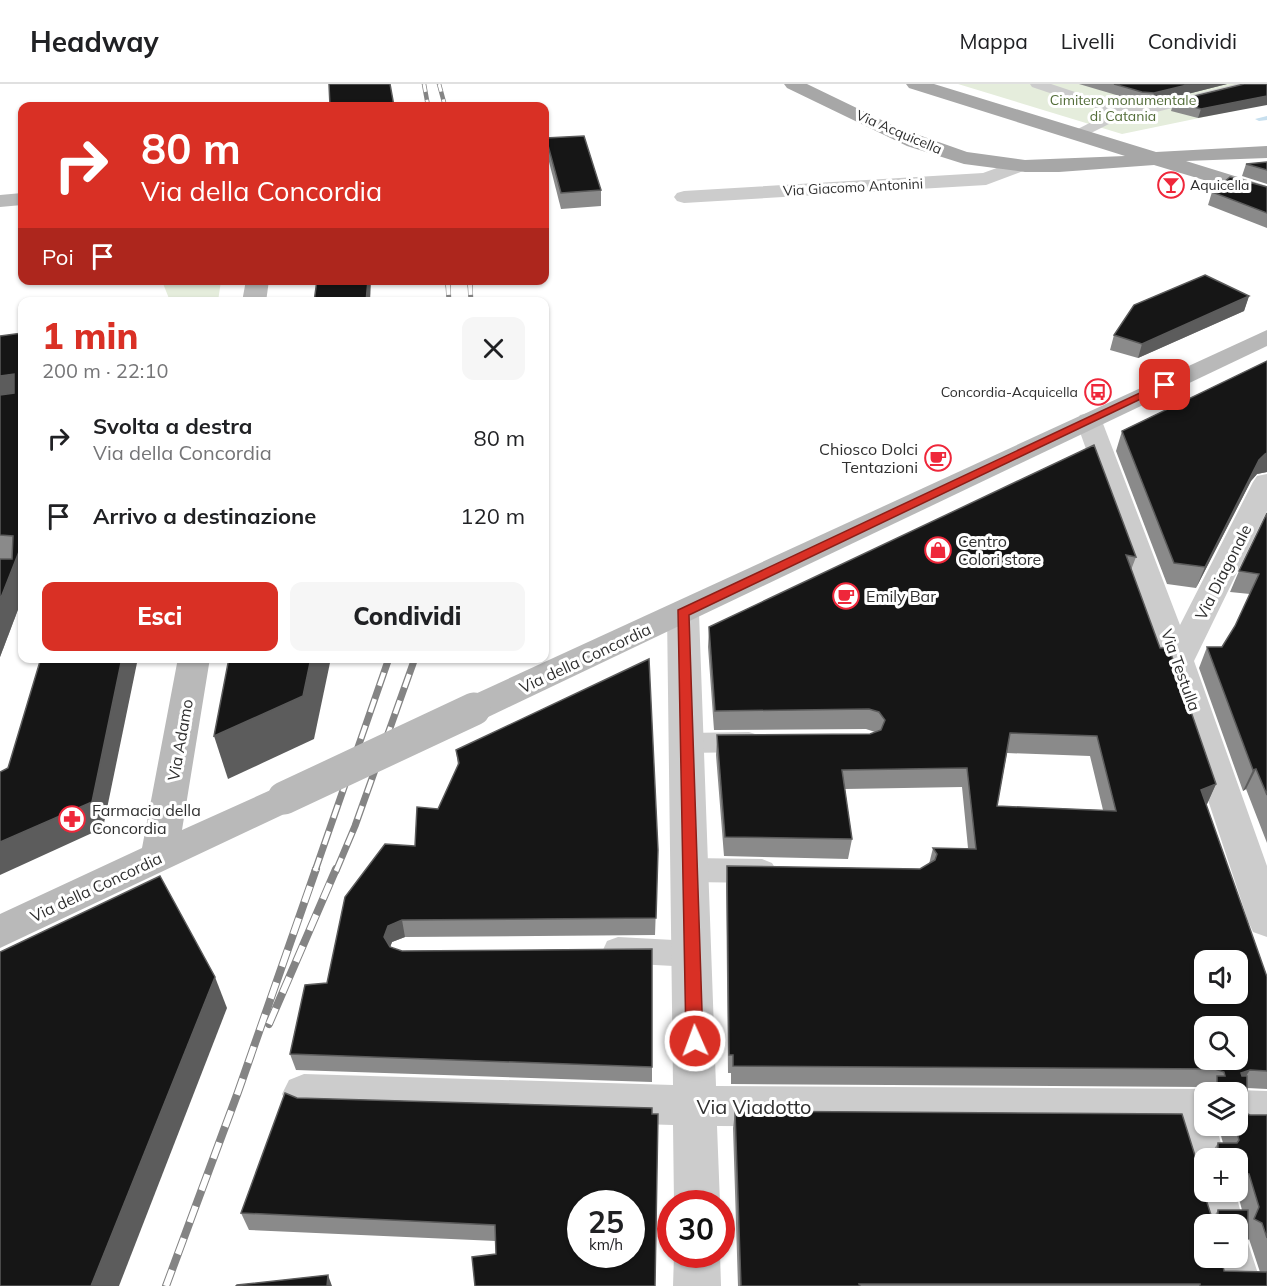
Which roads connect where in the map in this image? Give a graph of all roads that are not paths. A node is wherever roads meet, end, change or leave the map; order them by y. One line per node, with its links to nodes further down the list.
1 (793, 84): 10 (main road, Via Acquicella)
2 (915, 84): 7 (main road, Via Acquicella)
3 (1037, 84): 5 (street)
4 (1253, 84): 6 (street)
5 (1064, 87): 6 (street)
6 (1122, 112): 7 (street)
7 (1077, 135): 9 (main road, Via Acquicella)
8 (1267, 152): 9 (main road)
9 (1154, 159): 10 (main road, Via Acquicella); 13 (main road, Via Acquicella)
10 (1019, 166): 14 (street, Via Giacomo Antonini)
11 (18, 181): 12 (main road)
12 (0, 183)
13 (1267, 193)
14 (684, 197)
15 (18, 199): 16 (main road)
16 (0, 201)
17 (1267, 337): 18 (main road, Via della Concordia)
18 (1089, 422): 20 (main road, Via della Concordia); 21 (street, Via Testulla)
19 (1264, 499): 21 (street, Via Diagonale)
20 (683, 613): 24 (street); 25 (main road, Via della Concordia, bridge)
21 (1178, 661): 26 (street, Via Testulla)
22 (193, 663): 25 (main road, Via Adamo)
23 (770, 742): 24 (street)
24 (687, 743): 27 (street)
25 (159, 858): 30 (main road, Via della Concordia)
26 (1257, 859): 29 (street, Via Testulla)
27 (690, 870): 28 (street); 32 (street)
28 (784, 872)
29 (1267, 921)
30 (0, 932)
31 (595, 950): 32 (street)
32 (692, 954): 34 (street)
33 (304, 1094): 34 (street, Via Viadotto)
34 (696, 1106): 35 (street, Via Viadotto); 38 (street)
35 (1194, 1109)
36 (1248, 1110): 37 (street)
37 (1267, 1111)
38 (697, 1190)
39 (697, 1268): 41 (street)
40 (1233, 1268): 42 (street)
41 (697, 1286)
42 (1238, 1286)

